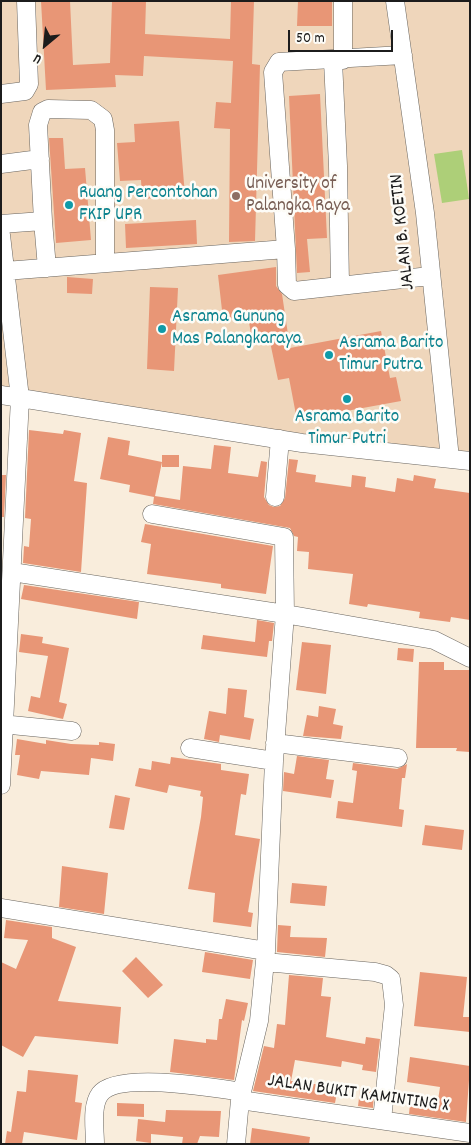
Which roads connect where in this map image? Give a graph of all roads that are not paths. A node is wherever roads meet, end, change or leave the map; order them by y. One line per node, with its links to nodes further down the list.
1 (26, 1): 6 (street)
2 (343, 1): 5 (street)
3 (395, 1): 4 (street, JALAN B. KOETIN)
4 (403, 55): 5 (street); 16 (street, JALAN B. KOETIN)
5 (338, 60): 12 (street); 17 (street)
6 (1, 94)
7 (40, 158): 8 (street); 9 (street); 13 (street)
8 (1, 164)
9 (43, 220): 10 (street); 14 (street)
10 (1, 224)
11 (1, 235): 15 (street)
12 (286, 249): 13 (street); 17 (street)
13 (104, 262): 14 (street)
14 (47, 268): 15 (street)
15 (5, 271): 19 (street)
16 (430, 276): 17 (street); 21 (street, JALAN B. KOETIN)
17 (340, 285)
18 (1, 395): 19 (street)
19 (20, 398): 20 (street); 25 (street)
20 (280, 439): 21 (street); 23 (street)
21 (450, 459): 22 (street)
22 (470, 461)
23 (275, 497)
24 (152, 514): 27 (street)
25 (8, 543): 26 (street)
26 (12, 572): 27 (street); 29 (street)
27 (285, 614): 28 (street); 31 (street)
28 (470, 658)
29 (3, 725): 30 (street); 35 (street)
30 (72, 731)
31 (276, 743): 33 (street); 34 (street)
32 (190, 748): 34 (street)
33 (398, 758)
34 (274, 761): 37 (street)
35 (1, 785)
36 (1, 908): 37 (street)
37 (265, 957): 38 (street); 39 (street)
38 (241, 1096): 39 (street, JALAN BUKIT KAMINTING X); 41 (street, JALAN BUKIT KAMINTING X); 42 (street)
39 (382, 1120): 40 (street, JALAN BUKIT KAMINTING X)
40 (470, 1133)
41 (95, 1144)
42 (236, 1144)

